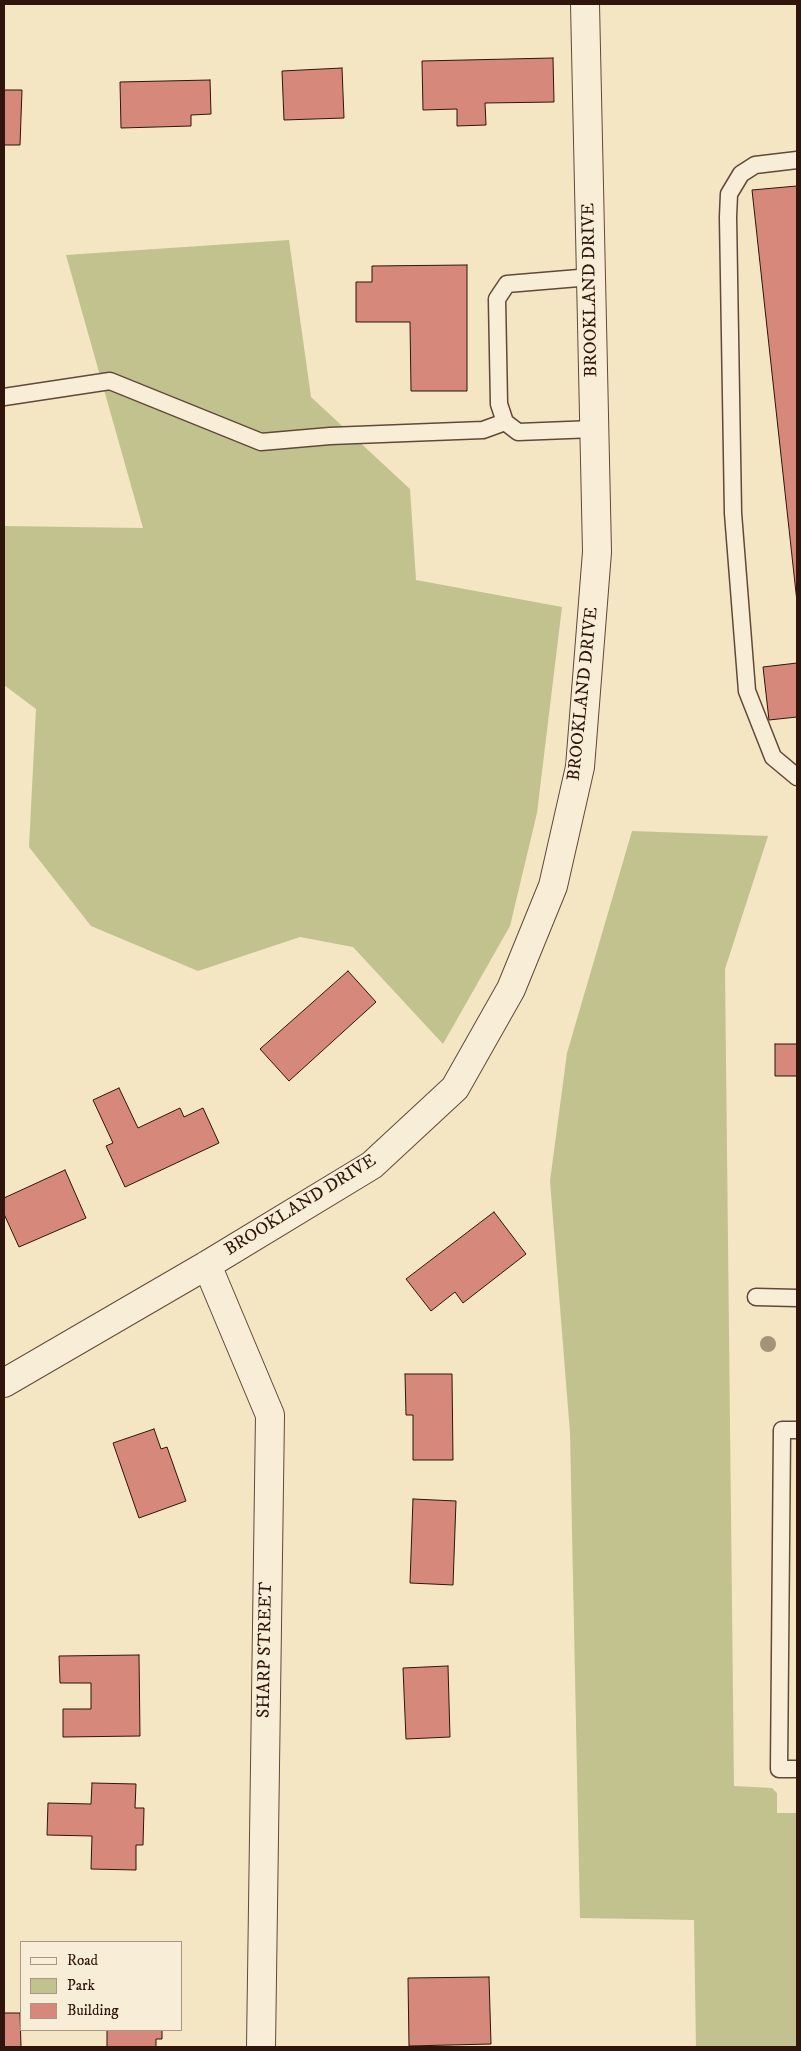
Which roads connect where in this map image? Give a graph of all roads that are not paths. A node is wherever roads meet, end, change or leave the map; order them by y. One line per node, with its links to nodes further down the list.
1 (585, 4): 3 (street, BROOKLAND DRIVE)
2 (797, 160): 7 (lane)
3 (591, 277): 5 (lane); 6 (street, BROOKLAND DRIVE)
4 (4, 397): 5 (lane)
5 (506, 422): 6 (lane)
6 (594, 429): 8 (street, BROOKLAND DRIVE)
7 (797, 776)
8 (207, 1265): 11 (street, BROOKLAND DRIVE); 14 (street, SHARP STREET)
9 (756, 1297): 10 (lane)
10 (797, 1298)
11 (4, 1383)
12 (797, 1430): 13 (lane)
13 (797, 1769)
14 (261, 2047)

